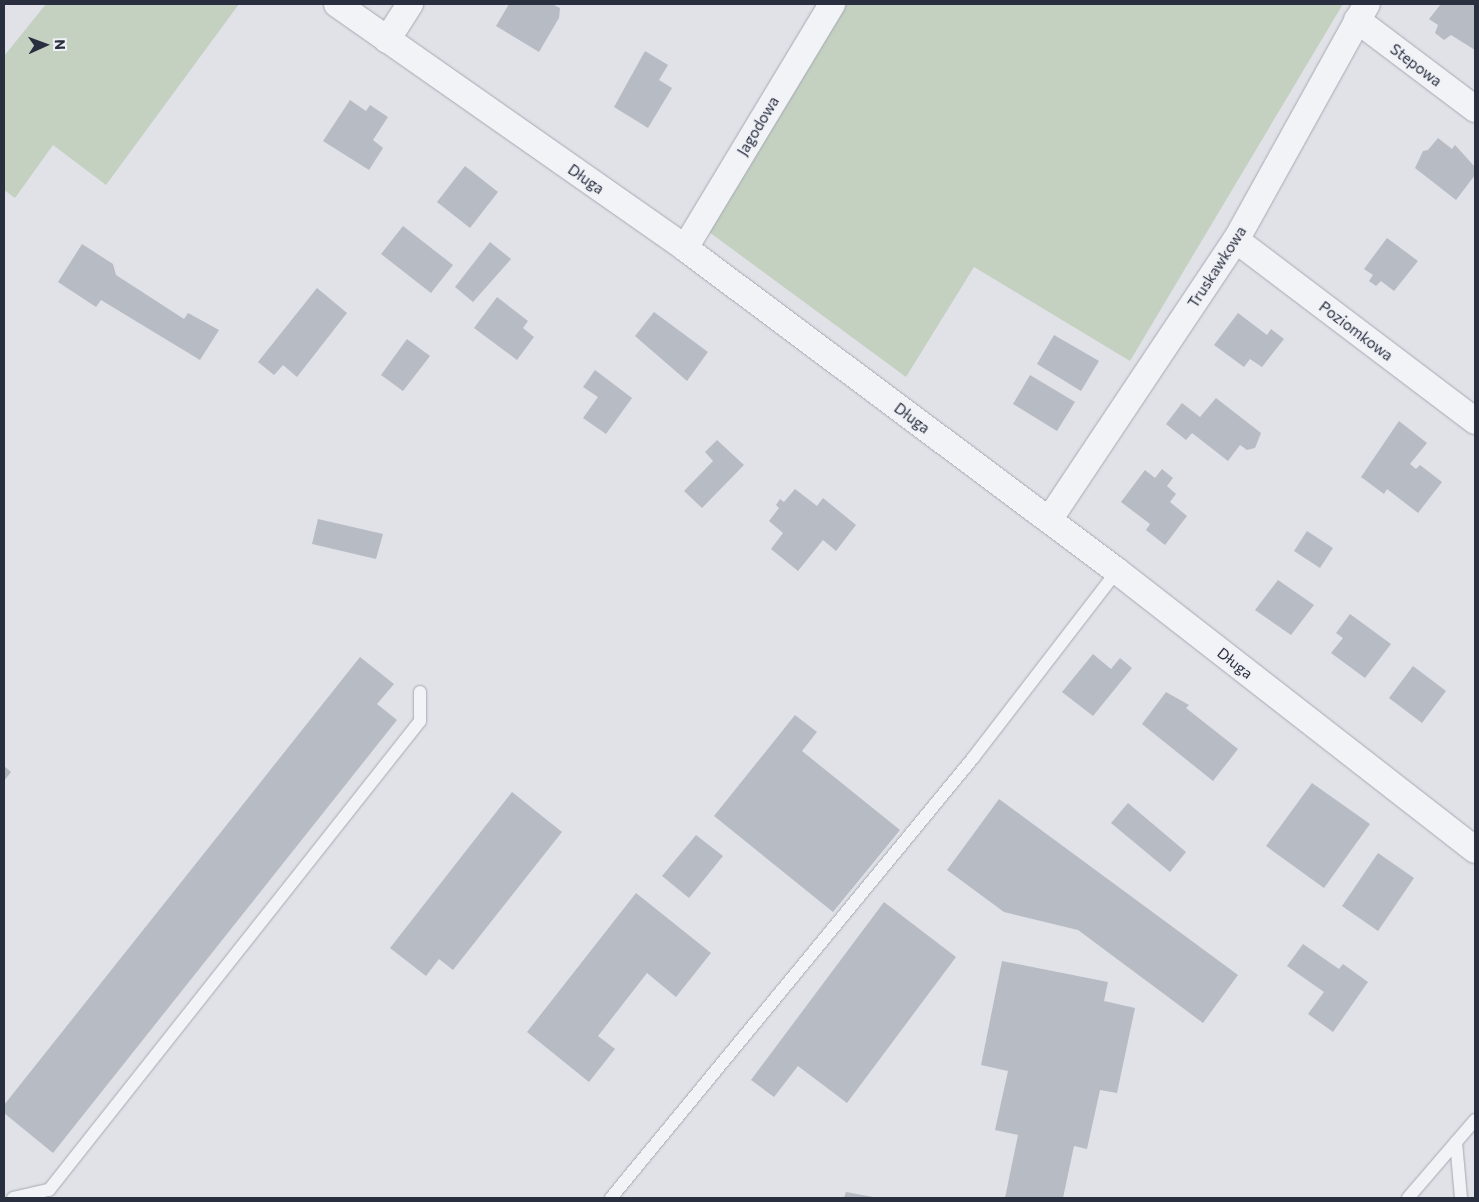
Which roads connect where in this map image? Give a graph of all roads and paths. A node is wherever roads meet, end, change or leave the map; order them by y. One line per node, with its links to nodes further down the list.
1 (337, 4): 5 (street, Długa)
2 (410, 4): 5 (street)
3 (832, 4): 8 (street, Jagodowa)
4 (1362, 12): 6 (street, Stepowa); 7 (street, Truskawkowa)
5 (387, 40): 8 (street, Długa)
6 (1475, 109)
7 (1236, 240): 9 (street, Poziomkowa); 10 (street, Truskawkowa)
8 (685, 248): 10 (street, Długa)
9 (1475, 421)
10 (1049, 520): 11 (street, Długa)
11 (1118, 571): 13 (street, Długa); 17 (lane)
12 (420, 692): 16 (lane)
13 (1475, 850)
14 (1475, 1120): 15 (lane)
15 (1456, 1142): 18 (lane); 19 (lane)
16 (13, 1198)
17 (611, 1198)
18 (1408, 1198)
19 (1461, 1198)

